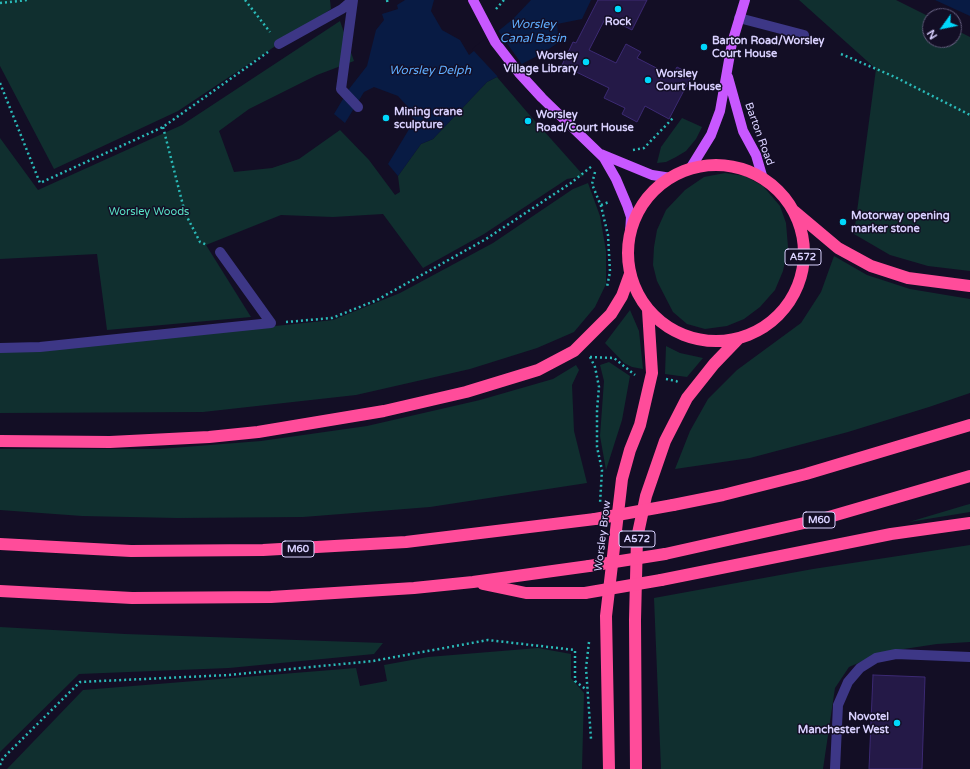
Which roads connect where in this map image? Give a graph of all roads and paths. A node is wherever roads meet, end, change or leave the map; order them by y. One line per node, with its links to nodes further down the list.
1 (28, 0): 8 (path)
2 (245, 0): 13 (path)
3 (353, 0): 13 (street); 17 (street)
4 (387, 0): 9 (path)
5 (473, 0): 22 (main road, A572)
6 (504, 0): 10 (path)
7 (745, 0): 11 (main road, Barton Road)
8 (0, 3)
9 (388, 5)
10 (496, 9)
11 (739, 18): 12 (street); 15 (main road, Barton Road)
12 (804, 35)
13 (279, 44): 20 (path)
14 (841, 54): 18 (path)
15 (727, 73): 23 (main road, Barton Road); 25 (main road, Barton Road)
16 (0, 83): 20 (path)
17 (358, 107)
18 (970, 115)
19 (673, 118): 21 (path)
20 (163, 127): 28 (path)
21 (629, 149)
22 (601, 154): 24 (main road, A572); 27 (main road, A572); 31 (path); 33 (path)
23 (690, 169): 24 (highway, A572); 25 (highway, A572)
24 (671, 178): 27 (highway, A572)
25 (762, 179): 26 (highway, A572)
26 (782, 196): 30 (highway); 34 (highway, A572)
27 (630, 233): 29 (highway, A572)
28 (220, 252): 33 (street)
29 (630, 274): 32 (highway, A572); 40 (highway)
30 (970, 286)
31 (604, 293)
32 (648, 310): 34 (highway, A572); 37 (highway, Worsley Brow / A572)
33 (271, 324): 35 (street)
34 (739, 338): 38 (highway, A572)
35 (0, 348)
36 (585, 359): 37 (path)
37 (651, 377): 38 (path); 49 (highway, Worsley Brow / A572)
38 (692, 392): 50 (highway, A572)
39 (970, 425): 43 (highway, M60, bridge)
40 (0, 440)
41 (970, 476): 44 (highway, M60, bridge)
42 (970, 523): 44 (highway, M60, bridge)
43 (0, 544)
44 (473, 582): 45 (highway, M60)
45 (0, 591)
46 (970, 657): 51 (street)
47 (591, 747): 48 (path)
48 (0, 765)
49 (609, 769)
50 (636, 769)
51 (835, 769)

